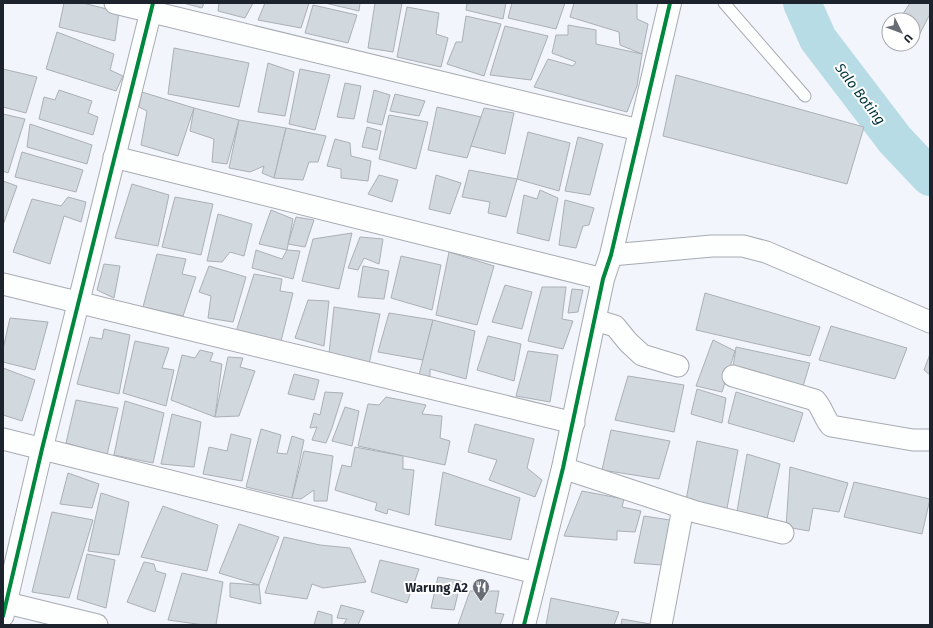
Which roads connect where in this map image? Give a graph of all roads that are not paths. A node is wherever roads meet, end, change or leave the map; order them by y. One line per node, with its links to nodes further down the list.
1 (115, 3): 4 (street)
2 (670, 3): 6 (street)
3 (724, 3): 5 (lane)
4 (152, 8): 6 (street); 7 (street)
5 (805, 96)
6 (639, 130): 8 (street)
7 (114, 157): 9 (street); 11 (street)
8 (611, 255): 9 (street); 13 (street)
9 (603, 279): 12 (street)
10 (3, 284): 11 (street)
11 (79, 303): 16 (street); 19 (street)
12 (595, 320): 14 (street); 16 (street)
13 (930, 322)
14 (678, 366)
15 (733, 376): 18 (street)
16 (574, 423): 20 (street)
17 (3, 439): 19 (street)
18 (930, 440)
19 (42, 448): 23 (street); 24 (street)
20 (563, 468): 21 (street); 23 (street)
21 (683, 508): 22 (street); 27 (street)
22 (783, 533)
23 (536, 573): 26 (street)
24 (4, 607): 25 (street)
25 (97, 625)
26 (524, 625)
27 (661, 625)

